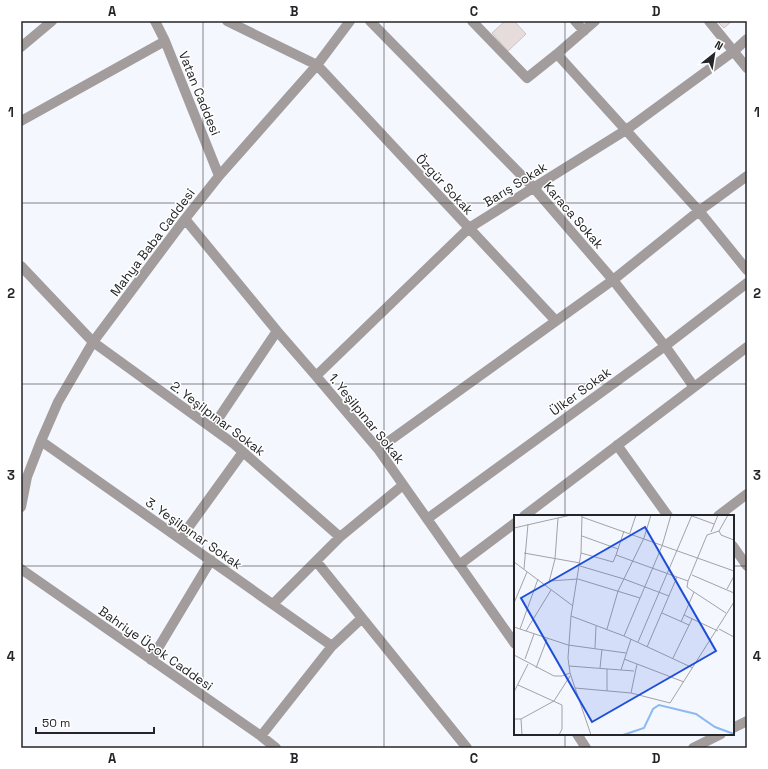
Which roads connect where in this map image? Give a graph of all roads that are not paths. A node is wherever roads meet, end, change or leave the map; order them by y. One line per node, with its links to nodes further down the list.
1 (52, 21): 13 (street)
2 (155, 21): 12 (street, Vatan Caddesi)
3 (227, 21): 16 (street)
4 (350, 21): 16 (street, Mahya Baba Caddesi)
5 (370, 21): 22 (street, Karaca Sokak)
6 (472, 21): 15 (street)
7 (575, 21): 10 (street)
8 (595, 21): 10 (street)
9 (709, 21): 14 (street)
10 (584, 31): 15 (street)
11 (747, 39): 14 (street, Barış Sokak)
12 (165, 41): 18 (street); 20 (street, Vatan Caddesi)
13 (21, 47)
14 (734, 51): 17 (street); 19 (street, Barış Sokak)
15 (557, 54): 19 (street)
16 (317, 64): 20 (street, Mahya Baba Caddesi); 25 (street, Özgür Sokak)
17 (747, 68)
18 (21, 121)
19 (626, 130): 22 (street, Barış Sokak); 23 (street)
20 (219, 176): 24 (street, Mahya Baba Caddesi)
21 (747, 176): 23 (street)
22 (533, 187): 25 (street, Barış Sokak); 28 (street, Karaca Sokak)
23 (699, 211): 27 (street); 28 (street)
24 (185, 219): 31 (street, 1. Yeşilpınar Sokak); 32 (street, Mahya Baba Caddesi)
25 (469, 228): 30 (street, Özgür Sokak); 35 (street, Barış Sokak)
26 (21, 266): 32 (street, 2. Yeşilpınar Sokak)
27 (747, 270)
28 (613, 280): 30 (street); 33 (street, Karaca Sokak)
29 (747, 283): 33 (street, Ülker Sokak)
30 (555, 320): 40 (street)
31 (277, 331): 35 (street, 1. Yeşilpınar Sokak); 37 (street)
32 (93, 342): 37 (street, 2. Yeşilpınar Sokak); 38 (street, Mahya Baba Caddesi)
33 (665, 346): 36 (street, Karaca Sokak); 50 (street, Ülker Sokak)
34 (747, 347): 36 (street)
35 (316, 376): 40 (street, 1. Yeşilpınar Sokak)
36 (694, 387): 39 (street)
37 (212, 428): 41 (street, 2. Yeşilpınar Sokak)
38 (41, 441): 42 (street, Mahya Baba Caddesi); 53 (street, 3. Yeşilpınar Sokak)
39 (617, 445): 47 (street); 48 (street)
40 (378, 450): 43 (street, 1. Yeşilpınar Sokak)
41 (243, 452): 52 (street, 2. Yeşilpınar Sokak); 53 (street)
42 (24, 477): 44 (street, Mahya Baba Caddesi)
43 (403, 485): 50 (street, 1. Yeşilpınar Sokak); 52 (street)
44 (23, 493): 46 (street, Mahya Baba Caddesi)
45 (747, 494): 49 (street)
46 (21, 507)
47 (525, 515)
48 (667, 515)
49 (719, 515)
50 (427, 519): 58 (street, 1. Yeşilpınar Sokak)
51 (514, 524): 58 (street)
52 (340, 537): 57 (street)
53 (180, 539): 56 (street, 3. Yeşilpınar Sokak)
54 (734, 549): 55 (street)
55 (737, 559): 59 (street)
56 (211, 560): 61 (street, 3. Yeşilpınar Sokak); 65 (street)
57 (316, 561): 61 (street); 62 (street)
58 (459, 565): 63 (street, 1. Yeşilpınar Sokak)
59 (747, 566)
60 (21, 569): 65 (street, Bahriye Üçok Caddesi)
61 (273, 604): 64 (street, 3. Yeşilpınar Sokak)
62 (362, 618): 64 (street); 72 (street)
63 (514, 643)
64 (332, 646): 70 (street)
65 (151, 660): 70 (street, Bahriye Üçok Caddesi)
66 (747, 721): 67 (street)
67 (734, 728)
68 (578, 735): 73 (street)
69 (720, 735): 74 (street)
70 (261, 736): 71 (street, Bahriye Üçok Caddesi)
71 (276, 748)
72 (466, 748)
73 (586, 748)
74 (693, 748)

